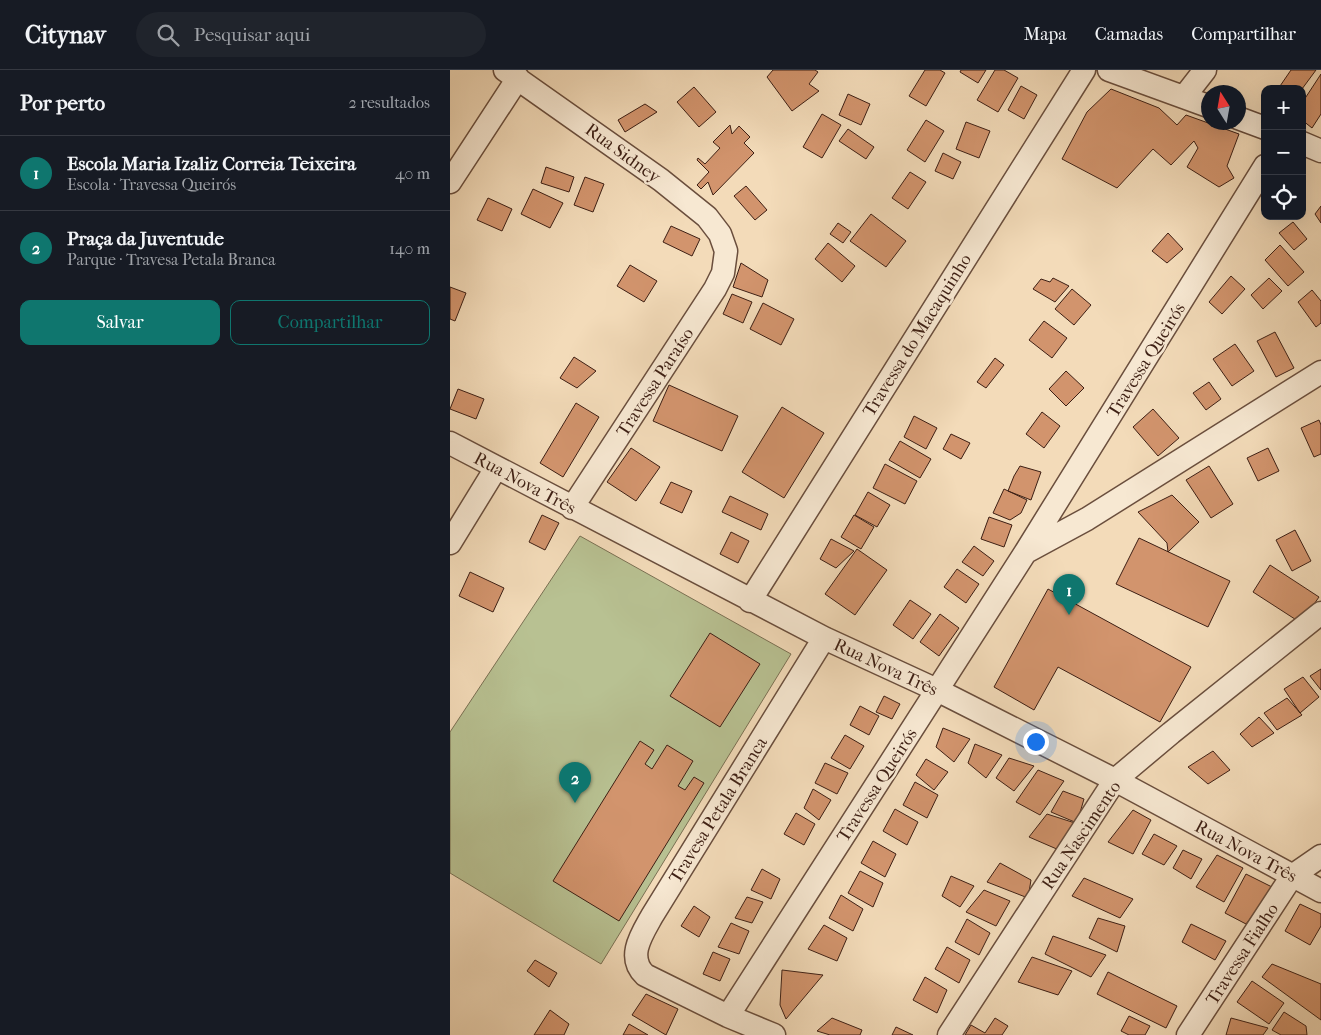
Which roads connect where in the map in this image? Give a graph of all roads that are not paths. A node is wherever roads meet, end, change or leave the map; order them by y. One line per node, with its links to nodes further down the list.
1 (1084, 70): 20 (street, Travessa do Macaquinho)
2 (1109, 70): 5 (street)
3 (1205, 70): 5 (street)
4 (512, 74): 12 (street); 13 (street, Rua Sidney)
5 (1184, 97): 6 (street)
6 (1201, 103)
7 (1246, 121): 8 (street)
8 (1261, 127)
9 (1306, 145): 10 (street)
10 (1321, 151)
11 (1261, 172): 19 (street, Travessa Queirós)
12 (450, 182)
13 (726, 251): 17 (street, Travessa Paraíso)
14 (1321, 372): 19 (street, Travessa Queirós)
15 (450, 443): 16 (street, Rua Nova Três)
16 (496, 468): 17 (street, Rua Nova Três); 18 (street)
17 (572, 508): 20 (street, Rua Nova Três)
18 (450, 543)
19 (1025, 553): 23 (street, Travessa Queirós)
20 (750, 601): 22 (street, Rua Nova Três)
21 (1321, 612): 24 (street, Rua Nascimento)
22 (824, 638): 23 (street, Rua Nova Três); 28 (street, Travesa Petala Branca)
23 (937, 690): 24 (street, Rua Nova Três); 28 (street, Travessa Queirós)
24 (1115, 780): 26 (street, Rua Nova Três); 30 (street, Rua Nascimento)
25 (1321, 856): 26 (street, Travessa Fialho)
26 (1292, 876): 27 (street, Rua Nova Três); 31 (street, Travessa Fialho)
27 (1321, 891)
28 (735, 1025): 29 (street, Travesa Petala Branca)
29 (774, 1035)
30 (949, 1035)
31 (1188, 1035)

